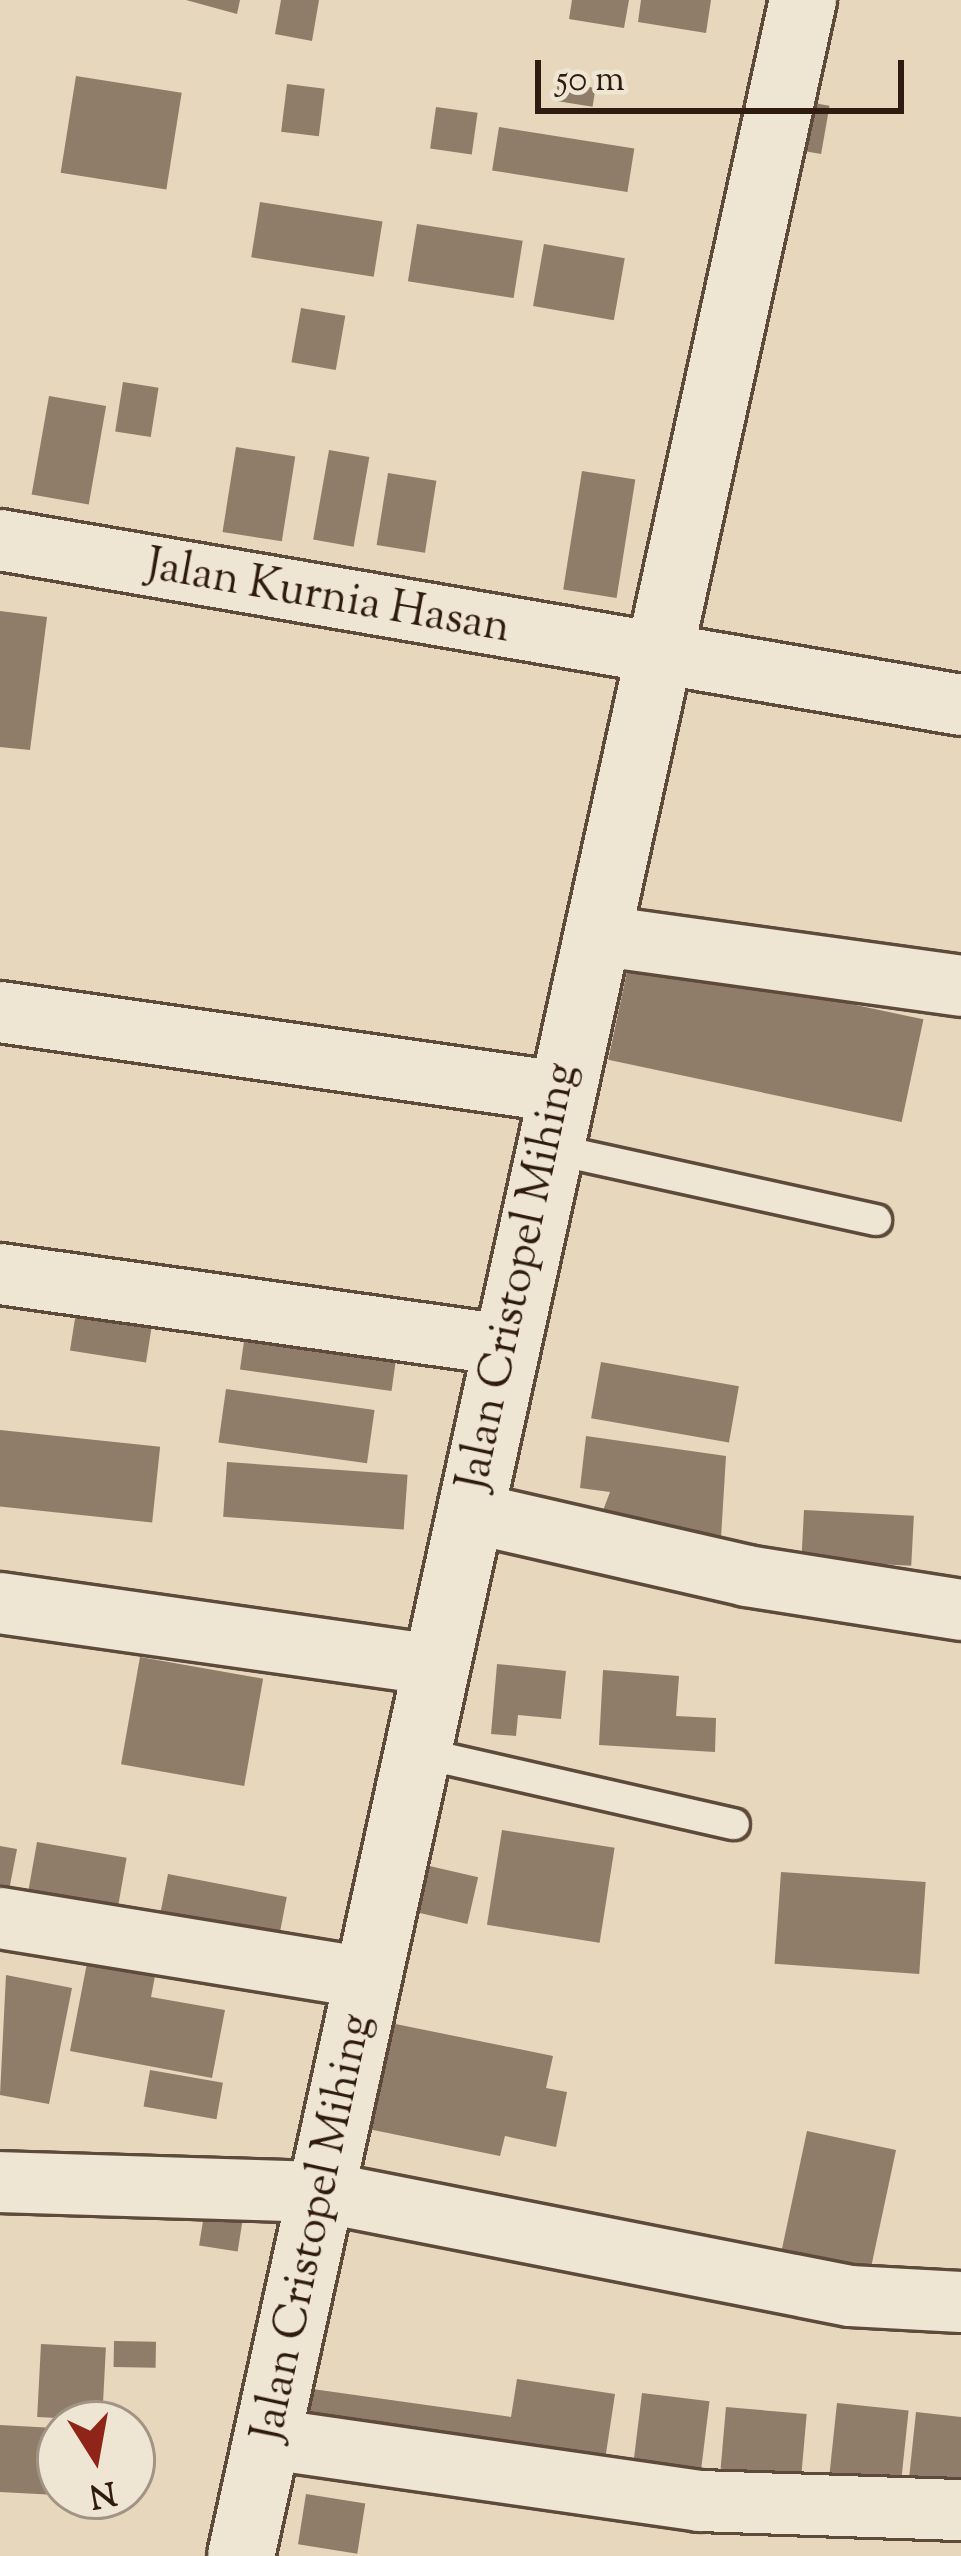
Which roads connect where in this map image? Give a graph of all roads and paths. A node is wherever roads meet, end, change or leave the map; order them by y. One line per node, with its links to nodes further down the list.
1 (803, 0): 3 (street, Jalan Cristopel Mihing)
2 (0, 540): 3 (street, Jalan Kurnia Hasan)
3 (656, 658): 4 (street, Jalan Kurnia Hasan); 5 (street, Jalan Cristopel Mihing)
4 (961, 705)
5 (595, 935): 6 (street); 8 (street, Jalan Cristopel Mihing)
6 (961, 986)
7 (0, 1012): 8 (street)
8 (554, 1120): 9 (lane); 11 (street, Jalan Cristopel Mihing)
9 (876, 1220)
10 (0, 1274): 11 (street)
11 (505, 1345): 12 (street, Jalan Cristopel Mihing)
12 (468, 1512): 14 (street); 15 (street, Jalan Cristopel Mihing)
13 (0, 1603): 15 (street)
14 (961, 1610)
15 (435, 1665): 16 (street, Jalan Cristopel Mihing)
16 (416, 1751): 17 (lane); 19 (street, Jalan Cristopel Mihing)
17 (734, 1824)
18 (0, 1918): 19 (street)
19 (368, 1978): 21 (street, Jalan Cristopel Mihing)
20 (0, 2182): 21 (street)
21 (322, 2192): 22 (street); 23 (street, Jalan Cristopel Mihing)
22 (961, 2302)
23 (270, 2439): 24 (street); 25 (street, Jalan Cristopel Mihing)
24 (961, 2510)
25 (242, 2556)

